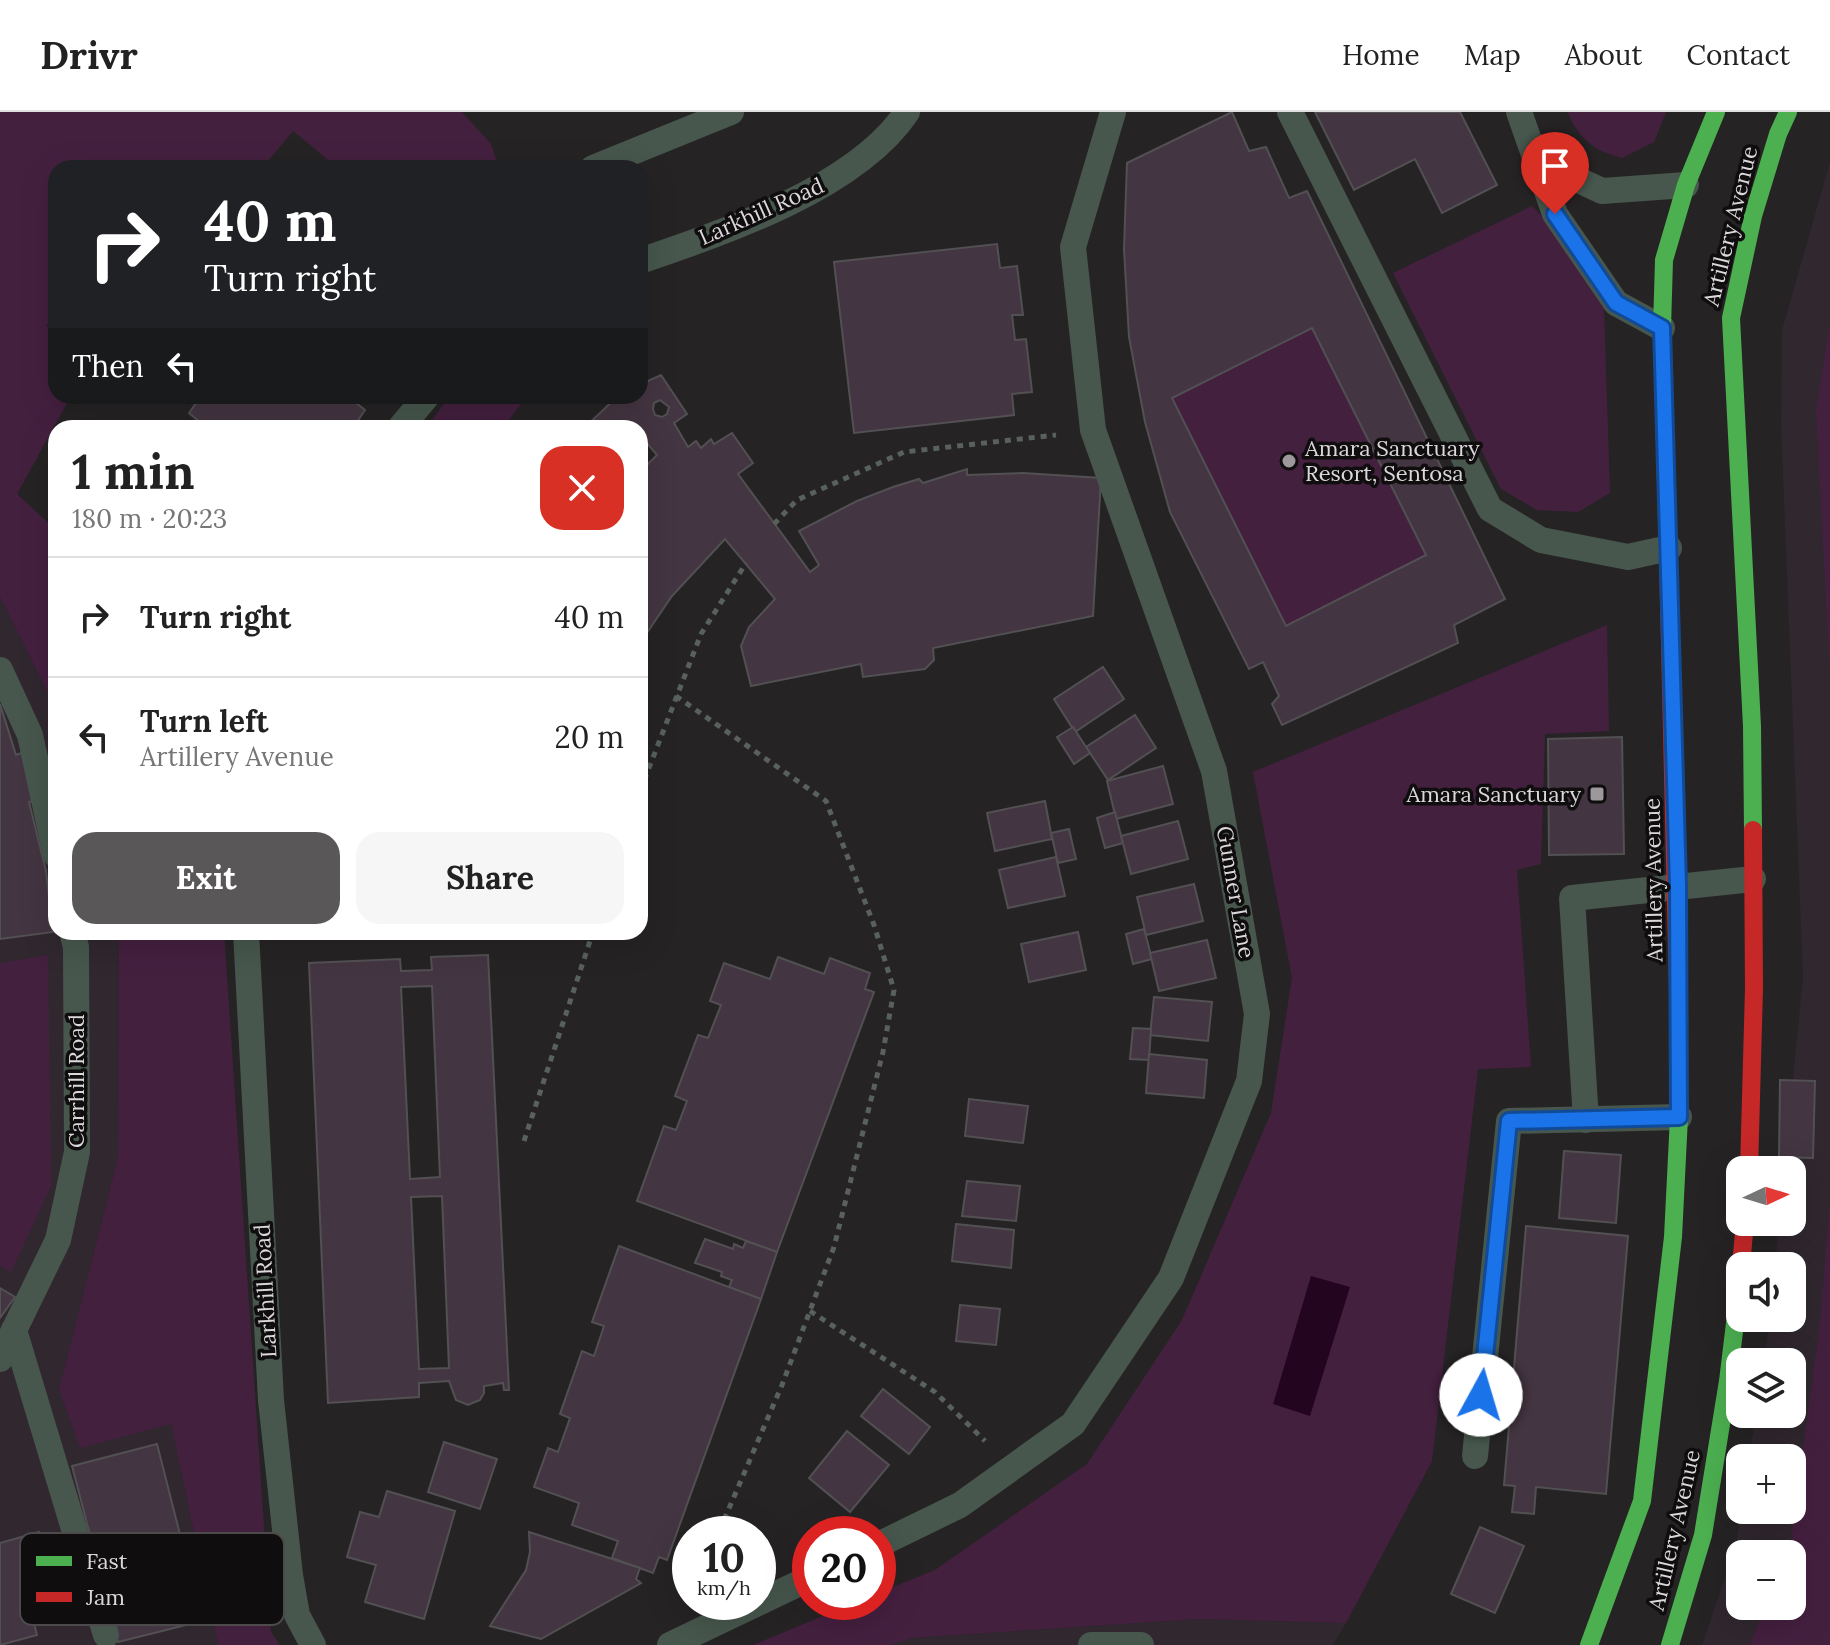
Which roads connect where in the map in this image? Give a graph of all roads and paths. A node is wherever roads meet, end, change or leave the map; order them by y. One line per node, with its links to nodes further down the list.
1 (731, 112): 8 (lane)
2 (907, 112): 11 (lane, Larkhill Road)
3 (1113, 112): 15 (lane, Gunner Lane)
4 (1290, 112): 17 (lane)
5 (1519, 112): 9 (lane)
6 (1716, 112): 10 (street, Artillery Avenue)
7 (1788, 112): 23 (street, Artillery Avenue)
8 (613, 160)
9 (1536, 160): 10 (lane); 12 (lane)
10 (1686, 185): 12 (street, Artillery Avenue)
11 (648, 258)
12 (1662, 328): 17 (street, Artillery Avenue)
13 (420, 404): 14 (lane)
14 (407, 420)
15 (1093, 430): 16 (path); 37 (lane, Gunner Lane)
16 (774, 524)
17 (1669, 548): 24 (street, Artillery Avenue)
18 (746, 563): 20 (path)
19 (0, 670): 22 (lane)
20 (676, 696): 21 (path); 32 (path)
21 (648, 770)
22 (48, 818)
23 (1753, 879): 24 (lane); 31 (street, Artillery Avenue)
24 (1678, 885): 28 (street, Artillery Avenue); 29 (lane)
25 (74, 940): 33 (lane, Carrhill Road)
26 (246, 940): 44 (lane, Larkhill Road)
27 (590, 940): 30 (path)
28 (1679, 1117): 29 (lane); 48 (street, Artillery Avenue)
29 (1586, 1120): 36 (lane)
30 (524, 1141)
31 (1749, 1156)
32 (810, 1311): 37 (path); 38 (path)
33 (14, 1330): 35 (lane, Carrhill Road); 39 (lane)
34 (1734, 1332): 49 (street, Artillery Avenue)
35 (0, 1359)
36 (1475, 1456)
37 (1012, 1468): 40 (lane, Gunner Lane)
38 (726, 1516)
39 (75, 1533)
40 (896, 1536)
41 (792, 1587): 45 (lane)
42 (103, 1625): 43 (lane)
43 (106, 1635)
44 (313, 1645)
45 (670, 1645)
46 (1091, 1645): 47 (lane)
47 (1141, 1645)
48 (1589, 1645)
49 (1670, 1645)

